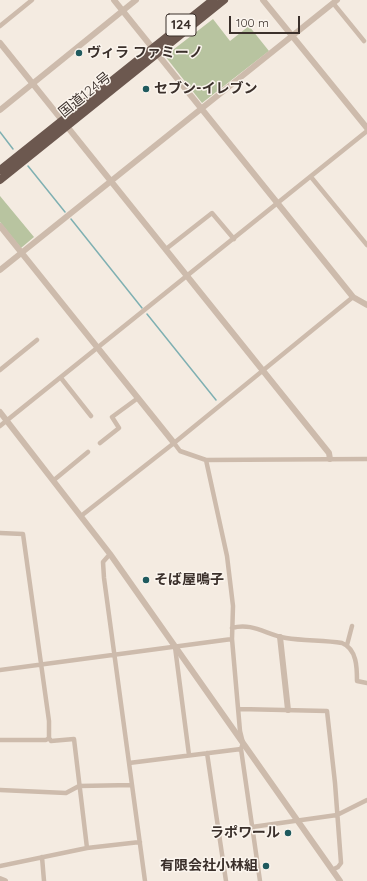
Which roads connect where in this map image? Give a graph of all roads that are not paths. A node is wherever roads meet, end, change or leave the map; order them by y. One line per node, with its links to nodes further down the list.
1 (32, 0): 9 (street)
2 (114, 0): 8 (street)
3 (136, 0): 8 (street)
4 (212, 0): 13 (highway, 国道124号 / 124)
5 (224, 0): 13 (highway, 国道124号 / 124)
6 (263, 0): 10 (street)
7 (335, 1): 10 (street); 11 (street)
8 (123, 11): 13 (street); 14 (street)
9 (0, 26)
10 (292, 35): 15 (street); 18 (street)
11 (364, 41)
12 (0, 42): 14 (street)
13 (155, 50): 15 (street); 17 (highway, 国道124号 / 124)
14 (33, 83): 16 (street); 17 (street)
15 (201, 108): 23 (street); 24 (street)
16 (0, 110)
17 (64, 123): 20 (highway, 国道124号 / 124); 22 (highway, 国道124号 / 124); 23 (street)
18 (367, 128)
19 (367, 131): 21 (street)
20 (0, 170)
21 (311, 177): 24 (street); 27 (street)
22 (0, 180)
23 (111, 181): 28 (street); 29 (street)
24 (278, 203): 26 (street); 32 (street)
25 (0, 226): 29 (street)
26 (234, 239): 28 (street); 31 (street)
27 (367, 245)
28 (166, 249): 31 (street)
29 (21, 253): 30 (street); 36 (street)
30 (0, 270)
31 (187, 276): 36 (street); 38 (street)
32 (353, 297): 33 (street); 38 (street)
33 (367, 304): 34 (street)
34 (367, 312)
35 (37, 340): 37 (street)
36 (98, 348): 39 (street); 40 (street)
37 (0, 370)
38 (263, 370): 46 (street); 49 (street)
39 (61, 378): 42 (street); 43 (street)
40 (138, 398): 45 (street); 46 (street)
41 (0, 412): 43 (street)
42 (91, 416)
43 (7, 421): 44 (street); 51 (street)
44 (0, 426)
45 (100, 443)
46 (174, 443): 50 (street); 52 (street)
47 (88, 452): 51 (street)
48 (367, 458): 49 (street)
49 (330, 459): 50 (street)
50 (206, 460): 56 (street)
51 (54, 480): 52 (street)
52 (81, 516): 54 (street)
53 (0, 533): 62 (street)
54 (110, 554): 60 (street); 61 (street)
55 (352, 626): 59 (street)
56 (232, 628): 57 (street); 58 (street)
57 (280, 637): 59 (street); 66 (street)
58 (232, 639): 60 (street); 65 (street)
59 (347, 645): 64 (street)
60 (175, 646): 61 (street); 69 (street); 71 (street)
61 (115, 654): 62 (street); 72 (street)
62 (40, 665): 63 (street); 67 (street)
63 (0, 670)
64 (367, 683)
65 (239, 709): 66 (street); 69 (street)
66 (288, 710): 77 (street)
67 (49, 738): 68 (street); 74 (street)
68 (0, 740)
69 (242, 746): 70 (street); 78 (street); 79 (street)
70 (207, 752): 71 (street); 89 (street)
71 (189, 755): 72 (street)
72 (129, 763): 73 (street)
73 (132, 785): 74 (street); 80 (street)
74 (79, 786): 75 (street); 81 (street)
75 (0, 790)
76 (367, 800): 77 (street)
77 (338, 815): 78 (street); 84 (street)
78 (298, 820): 79 (street); 84 (street)
79 (252, 827): 90 (street)
80 (140, 842): 81 (street); 88 (street)
81 (88, 848): 82 (street)
82 (42, 856): 83 (street); 87 (street)
83 (0, 866)
84 (332, 870): 91 (street)
85 (0, 879): 86 (street)
86 (5, 881)
87 (44, 881)
88 (145, 881)
89 (226, 881)
90 (260, 881)
91 (340, 881)

